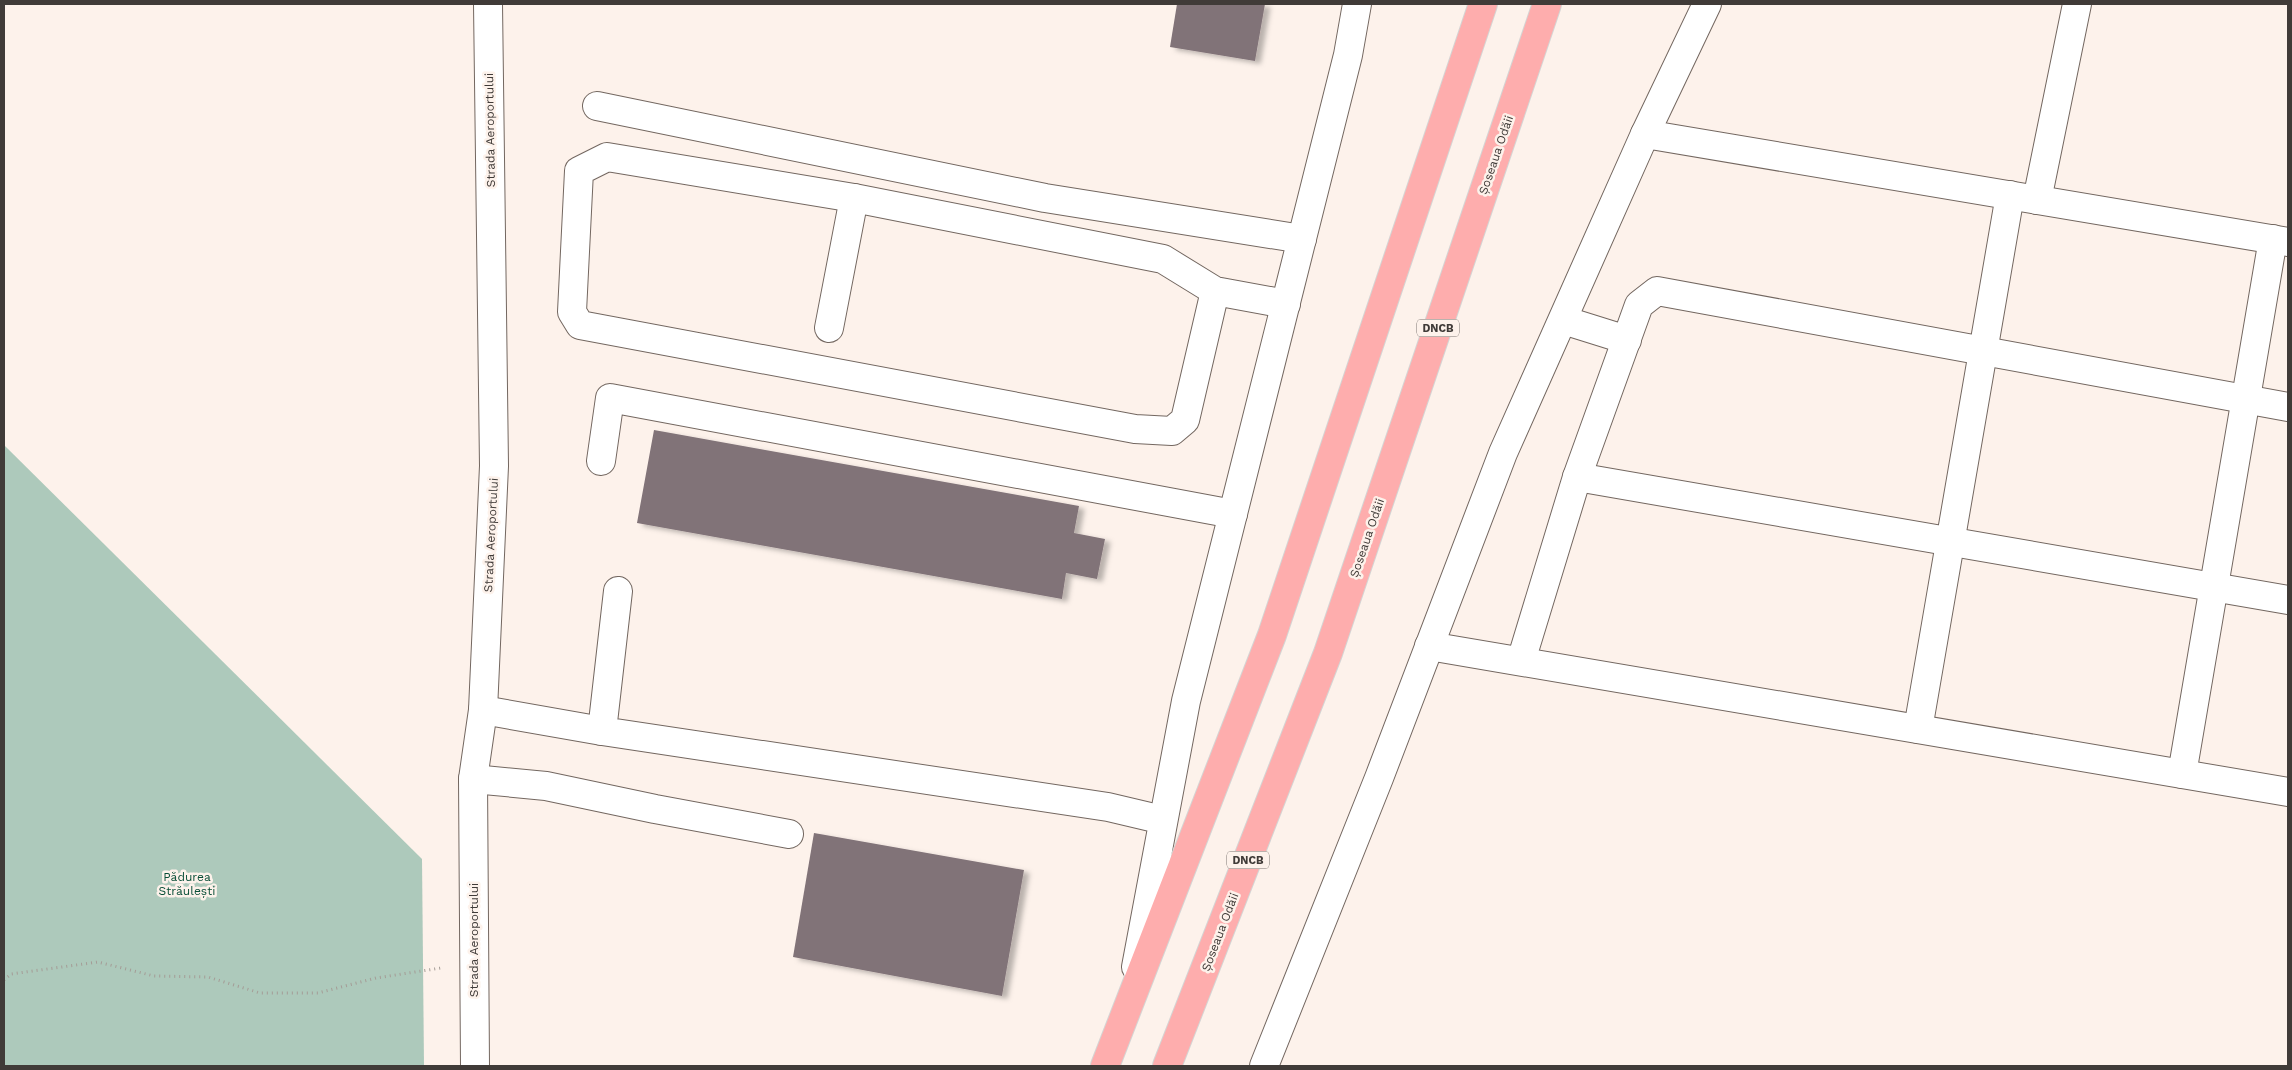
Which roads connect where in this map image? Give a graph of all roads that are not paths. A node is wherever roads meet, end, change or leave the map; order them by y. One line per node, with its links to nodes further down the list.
1 (488, 4): 31 (street, Strada Aeroportului)
2 (1357, 4): 12 (street)
3 (1483, 4): 39 (main road)
4 (1547, 4): 42 (main road, Șoseaua Odăii / DNCB)
5 (1706, 4): 8 (street)
6 (2077, 4): 11 (street)
7 (597, 106): 12 (street)
8 (1645, 134): 9 (street); 16 (street)
9 (2010, 195): 11 (street); 19 (street)
10 (854, 198): 14 (street); 14 (street); 17 (street)
11 (2037, 200): 13 (street)
12 (1302, 239): 15 (street)
13 (2281, 240): 20 (street)
14 (1215, 291): 15 (street)
15 (1286, 304): 24 (street)
16 (1563, 320): 18 (street); 29 (street)
17 (830, 328)
18 (1627, 340): 19 (street); 23 (street)
19 (1982, 351): 20 (street); 25 (street)
20 (2245, 399): 21 (street); 26 (street)
21 (2288, 407)
22 (601, 461): 24 (street)
23 (1577, 478): 25 (street); 30 (street)
24 (1233, 514): 37 (street)
25 (1949, 542): 26 (street); 32 (street)
26 (2214, 587): 28 (street); 34 (street)
27 (618, 591): 33 (street)
28 (2288, 600)
29 (1429, 646): 30 (street); 43 (street)
30 (1521, 661): 32 (street)
31 (483, 710): 33 (street); 35 (street, Strada Aeroportului)
32 (1918, 729): 34 (street)
33 (602, 731): 37 (street)
34 (2182, 774): 36 (street)
35 (473, 779): 38 (street); 40 (street, Strada Aeroportului)
36 (2288, 792)
37 (1164, 820): 39 (street)
38 (790, 834)
39 (1128, 1007): 41 (main road)
40 (475, 1066)
41 (1105, 1066)
42 (1167, 1066)
43 (1264, 1066)

